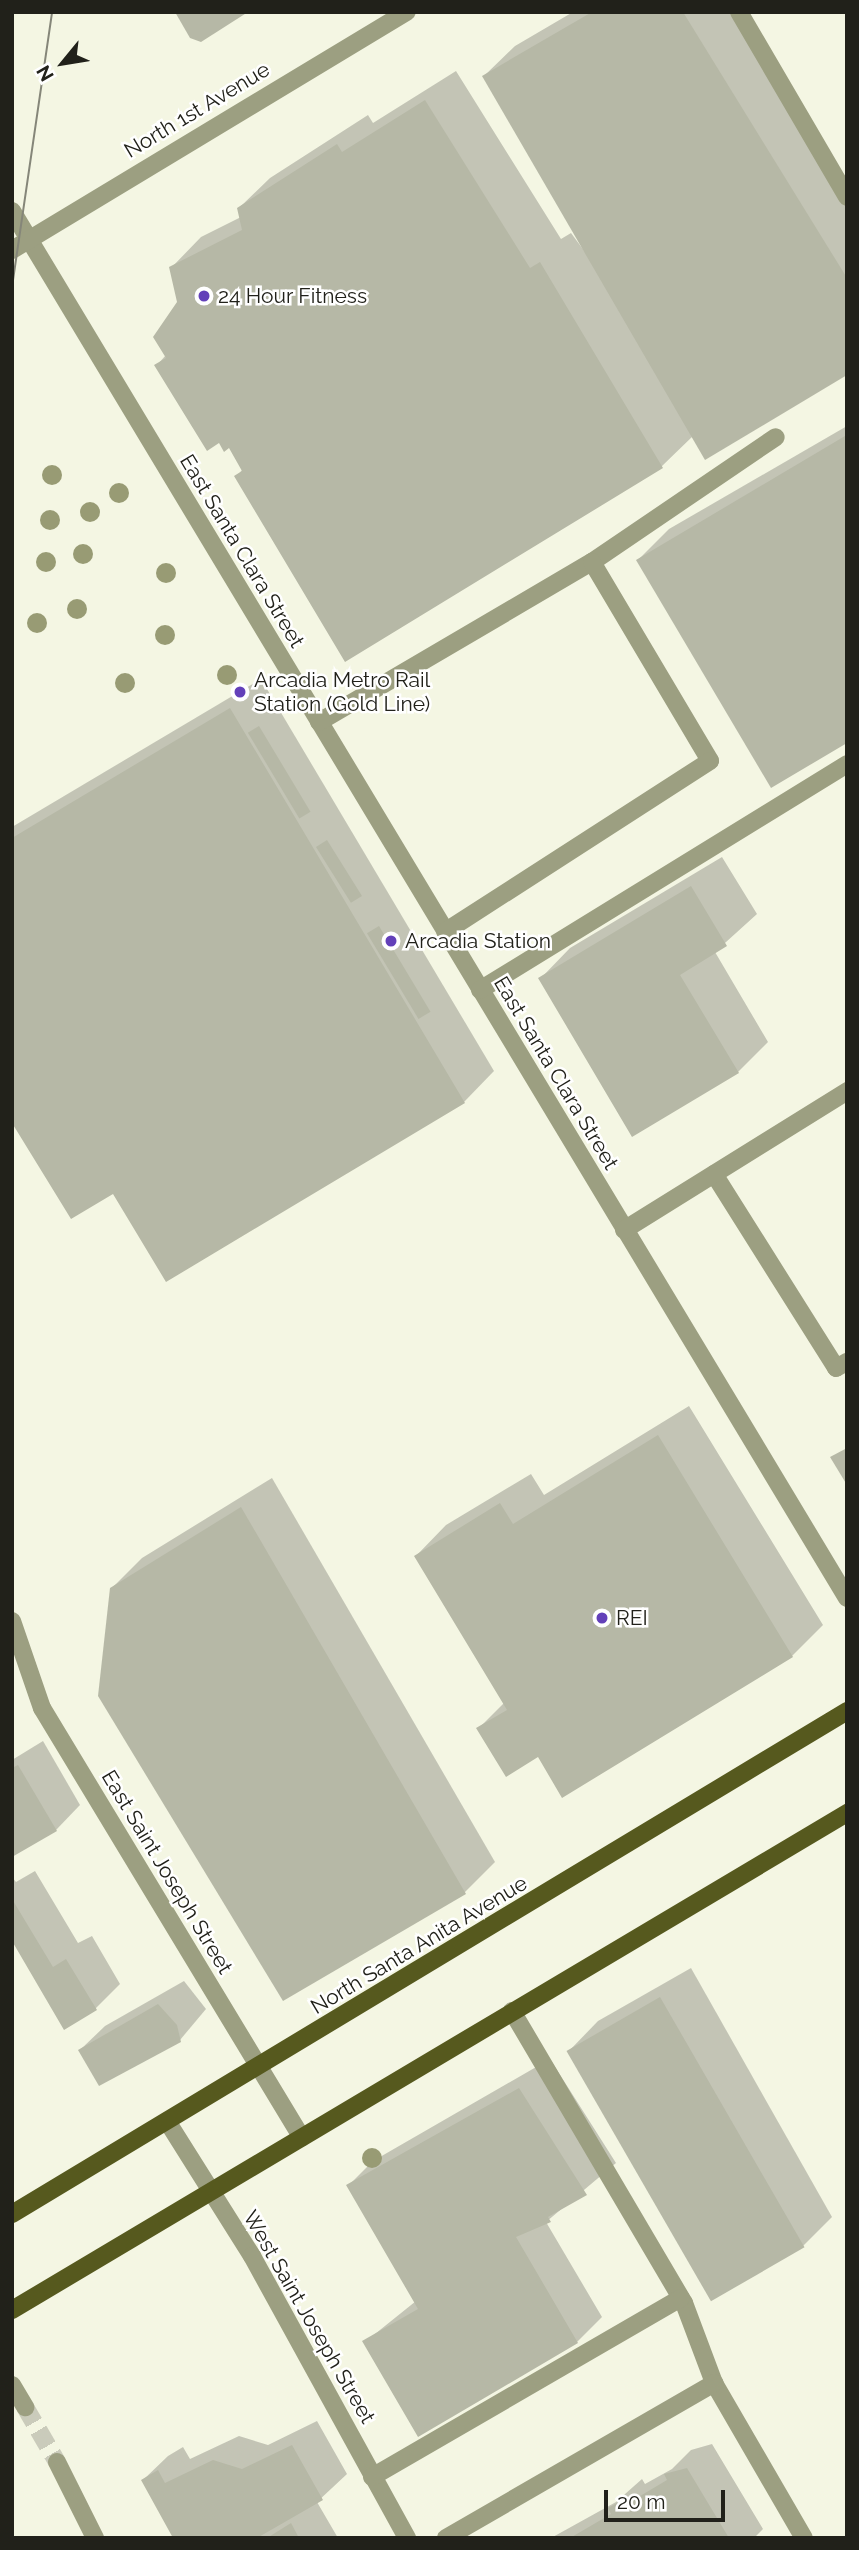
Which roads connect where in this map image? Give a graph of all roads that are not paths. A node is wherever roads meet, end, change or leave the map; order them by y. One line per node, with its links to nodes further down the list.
1 (407, 12): 5 (street, North 1st Avenue)
2 (739, 12): 3 (street)
3 (847, 197)
4 (12, 211): 5 (street, East Santa Clara Street)
5 (29, 239): 6 (street, North 1st Avenue); 9 (street, East Santa Clara Street)
6 (12, 250)
7 (776, 437): 8 (street)
8 (592, 562): 9 (street); 11 (street)
9 (319, 722): 11 (street, East Santa Clara Street)
10 (847, 764): 12 (street)
11 (445, 932): 12 (street, East Santa Clara Street)
12 (480, 990): 15 (street, East Santa Clara Street)
13 (847, 1091): 14 (street)
14 (714, 1174): 15 (street); 16 (street)
15 (624, 1230): 17 (street, East Santa Clara Street)
16 (847, 1362)
17 (847, 1598)
18 (12, 1621): 22 (street, East Saint Joseph Street)
19 (847, 1711): 22 (main road, North Santa Anita Avenue)
20 (847, 1813): 21 (main road)
21 (512, 2011): 24 (main road); 27 (street)
22 (260, 2068): 23 (main road, North Santa Anita Avenue); 24 (street, East Saint Joseph Street)
23 (167, 2121): 25 (street, West Saint Joseph Street); 26 (main road, North Santa Anita Avenue)
24 (302, 2138): 25 (main road)
25 (208, 2192): 28 (main road); 33 (street, West Saint Joseph Street)
26 (12, 2214)
27 (681, 2298): 29 (street); 33 (street)
28 (12, 2310)
29 (714, 2382): 36 (street); 37 (street)
30 (12, 2385): 31 (street)
31 (25, 2407)
32 (57, 2462): 34 (street)
33 (372, 2477): 35 (street, West Saint Joseph Street)
34 (95, 2538)
35 (407, 2538)
36 (446, 2538)
37 (804, 2538)

